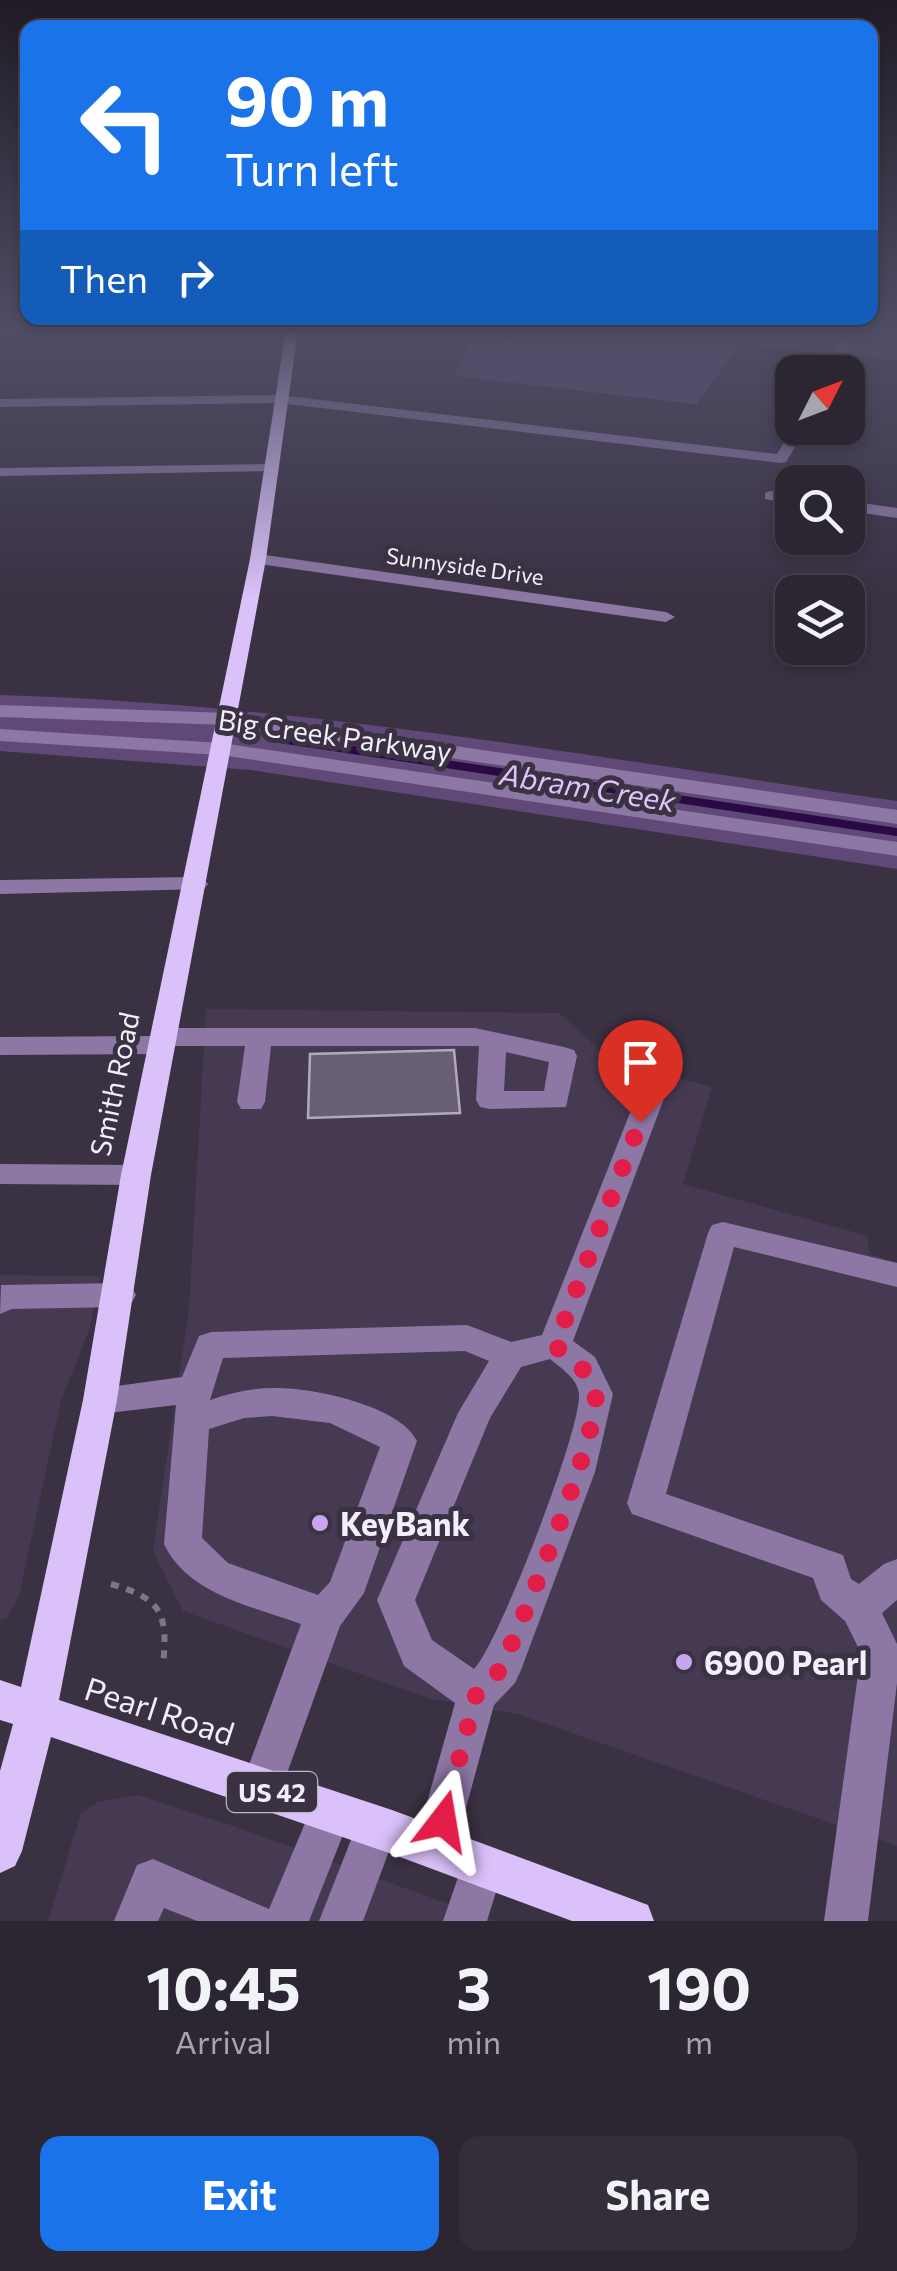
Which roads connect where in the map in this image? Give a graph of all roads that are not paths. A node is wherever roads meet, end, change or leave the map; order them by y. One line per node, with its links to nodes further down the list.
1 (276, 420): 4 (main road, Smith Road)
2 (452, 420): 3 (street)
3 (790, 445)
4 (270, 469): 5 (street); 10 (main road, Smith Road)
5 (0, 472)
6 (770, 496): 7 (street)
7 (775, 497)
8 (865, 508): 9 (street)
9 (897, 513)
10 (258, 559): 11 (street, Sunnyside Drive); 13 (main road, Smith Road)
11 (666, 617)
12 (0, 711): 13 (street, Big Creek Parkway)
13 (227, 720): 15 (main road, Smith Road); 16 (street, Big Creek Parkway)
14 (0, 735): 15 (street, Big Creek Parkway)
15 (221, 748): 17 (street, Big Creek Parkway); 18 (main road, Smith Road)
16 (897, 817)
17 (897, 850)
18 (196, 884): 19 (street); 22 (main road, Smith Road)
19 (0, 886)
20 (259, 1037): 21 (street); 22 (street); 25 (street)
21 (493, 1040)
22 (164, 1041): 23 (street); 27 (main road, Smith Road)
23 (0, 1046)
24 (655, 1085): 31 (street)
25 (251, 1102)
26 (0, 1174): 27 (street)
27 (136, 1175): 29 (main road, Smith Road)
28 (897, 1275): 36 (street)
29 (120, 1294): 30 (street); 33 (main road, Smith Road)
30 (0, 1298)
31 (555, 1346): 32 (street); 38 (street)
32 (510, 1356): 34 (street); 38 (street)
33 (100, 1400): 34 (street); 39 (main road, Smith Road)
34 (193, 1404): 37 (street); 37 (street)
35 (897, 1576): 36 (street)
36 (841, 1587): 52 (street)
37 (324, 1614): 40 (street)
38 (476, 1695): 43 (street)
39 (18, 1707): 40 (main road, Pearl Road / US 42); 44 (main road, Smith Road)
40 (262, 1789): 41 (main road, Pearl Road / US 42)
41 (331, 1812): 42 (main road, Pearl Road / US 42); 48 (street)
42 (377, 1827): 43 (main road, Pearl Road / US 42); 49 (street)
43 (436, 1848): 45 (main road, Pearl Road / US 42)
44 (0, 1851)
45 (482, 1866): 50 (street); 51 (main road, Pearl Road / US 42)
46 (136, 1921): 47 (street)
47 (252, 1921)
48 (287, 1921)
49 (342, 1921)
50 (464, 1921)
51 (632, 1921)
52 (846, 1921)

